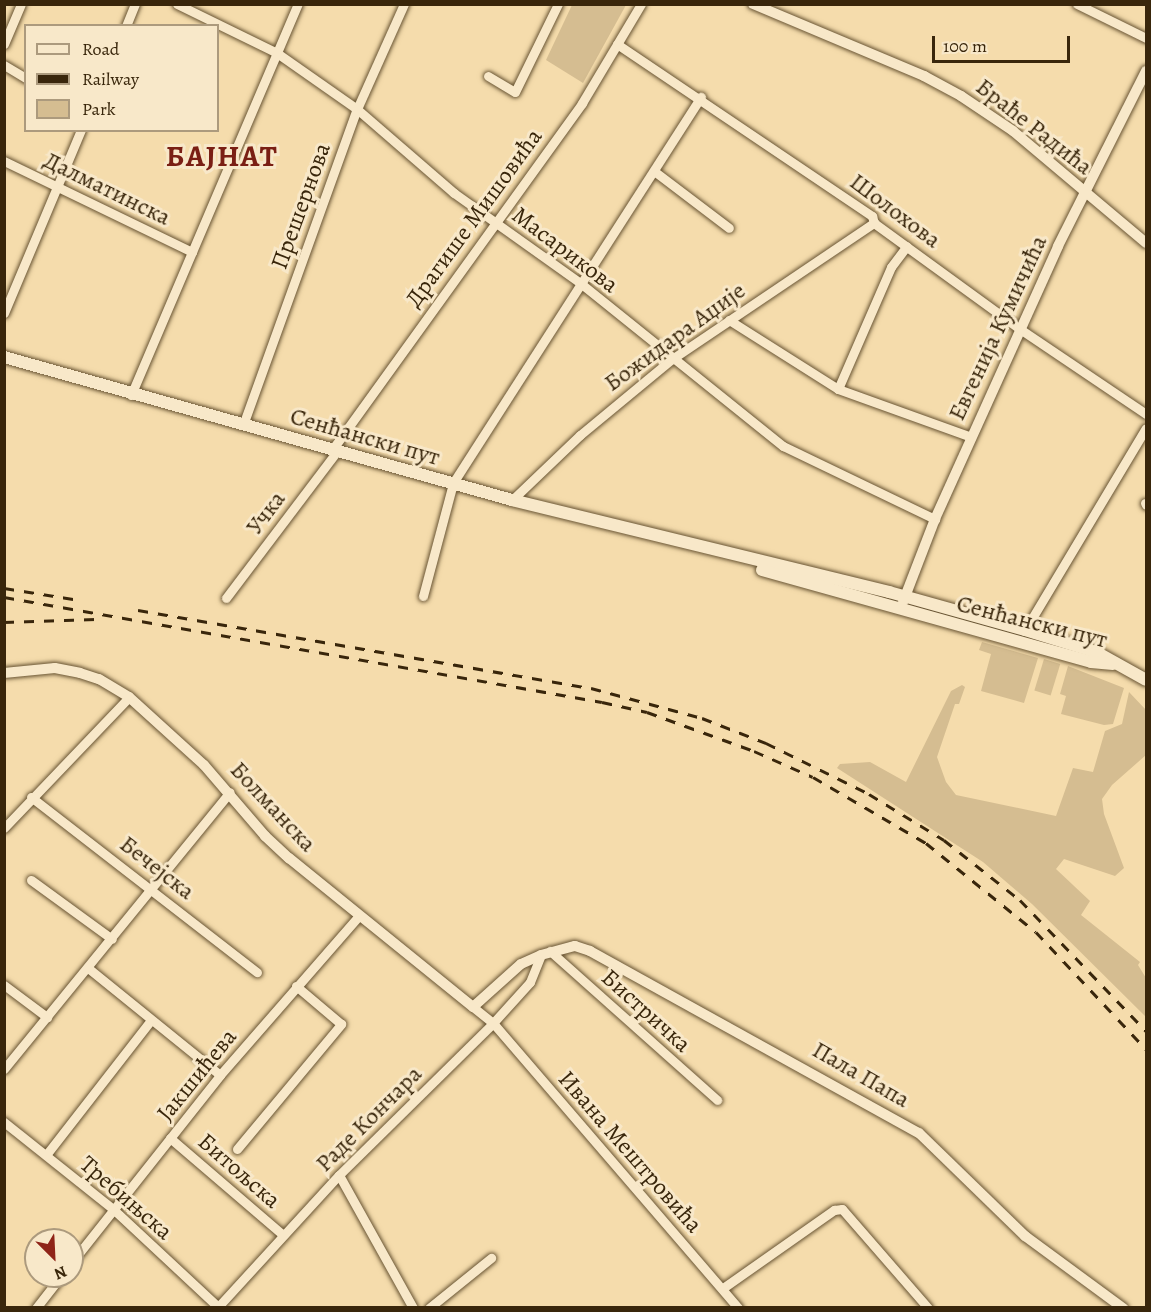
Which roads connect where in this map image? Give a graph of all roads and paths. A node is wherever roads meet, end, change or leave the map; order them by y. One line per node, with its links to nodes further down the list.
1 (21, 4): 14 (street)
2 (135, 4): 10 (street)
3 (177, 4): 11 (street, Масарикова)
4 (297, 4): 16 (street)
5 (404, 4): 22 (street, Прешернова)
6 (558, 4): 19 (street)
7 (641, 4): 15 (street, Драгише Мишовића)
8 (753, 4): 27 (street, Браће Радића)
9 (1077, 4): 13 (street)
10 (127, 24)
11 (218, 24)
12 (219, 25): 16 (street, Масарикова)
13 (1146, 38)
14 (4, 44)
15 (617, 44): 21 (street, Шолохова); 28 (street, Драгише Мишовића)
16 (277, 53): 22 (street, Масарикова); 33 (street)
17 (4, 65): 20 (street)
18 (1146, 71): 27 (street, Евгенија Кумичића)
19 (488, 76)
20 (24, 77)
21 (700, 97): 25 (street); 29 (street, Шолохова)
22 (357, 109): 28 (street, Масарикова); 43 (street, Прешернова)
23 (80, 132): 26 (street)
24 (4, 160): 26 (street, Далматинска)
25 (654, 171): 30 (street); 34 (street)
26 (57, 186): 33 (street, Далматинска); 35 (street)
27 (1084, 192): 31 (street, Браће Радића); 37 (street, Евгенија Кумичића)
28 (495, 222): 34 (street, Масарикова); 46 (street, Драгише Мишовића)
29 (874, 224): 32 (street, Шолохова); 36 (street, Божидара Аџије)
30 (729, 228)
31 (1146, 243)
32 (907, 246): 37 (street, Шолохова); 40 (street)
33 (192, 252): 41 (street)
34 (579, 282): 39 (street, Масарикова); 47 (street)
35 (4, 313)
36 (729, 321): 39 (street, Божидара Аџије); 40 (street)
37 (1020, 329): 42 (street, Шолохова); 45 (street, Евгенија Кумичића)
38 (4, 357): 41 (main road, Сенћански пут)
39 (672, 359): 48 (street, Божидара Аџије); 49 (street, Масарикова)
40 (838, 389): 45 (street)
41 (131, 395): 43 (main road, Сенћански пут)
42 (1146, 414)
43 (243, 425): 46 (main road, Сенћански пут)
44 (1146, 428): 55 (street)
45 (971, 437): 49 (street, Евгенија Кумичића)
46 (334, 450): 47 (main road, Сенћански пут); 53 (street, Учка)
47 (453, 483): 48 (main road, Сенћански пут); 51 (street)
48 (512, 500): 50 (main road, Сенћански пут)
49 (935, 519): 52 (street, Евгенија Кумичића)
50 (716, 553): 52 (main road, Сенћански пут); 54 (main road, Сенћански пут)
51 (423, 596)
52 (905, 597): 54 (street, Евгенија Кумичића); 55 (main road, Сенћански пут)
53 (226, 598)
54 (899, 609): 56 (main road, Сенћански пут)
55 (1025, 630): 56 (main road, Сенћански пут)
56 (1114, 664): 58 (main road)
57 (4, 673): 59 (street, Болманска)
58 (1146, 680)
59 (129, 697): 60 (street, Болманска); 61 (street)
60 (230, 792): 64 (street); 65 (street, Болманска)
61 (31, 797): 62 (street); 64 (street, Бечејска)
62 (4, 828)
63 (31, 880): 66 (street)
64 (153, 887): 66 (street); 69 (street, Бечејска)
65 (358, 917): 71 (street, Јакшићева); 72 (street, Болманска)
66 (112, 939): 68 (street)
67 (545, 953): 72 (street); 75 (street, Раде Кончара); 78 (street, Бистричка); 96 (street, Пала Папа)
68 (88, 968): 73 (street); 74 (street)
69 (257, 972)
70 (4, 985): 73 (street)
71 (296, 986): 77 (street, Јакшићева); 81 (street)
72 (473, 1007): 75 (street, Болманска)
73 (47, 1017): 76 (street)
74 (151, 1020): 77 (street); 82 (street)
75 (493, 1023): 83 (street, Раде Кончара); 89 (street, Ивана Мештровића)
76 (4, 1069)
77 (220, 1075): 80 (street, Јакшићева)
78 (717, 1100)
79 (4, 1122): 82 (street, Требињска)
80 (170, 1138): 84 (street, Јакшићева); 85 (street, Битољска)
81 (237, 1149)
82 (46, 1155): 84 (street, Требињска)
83 (339, 1175): 85 (street, Раде Кончара); 92 (street)
84 (113, 1209): 86 (street, Јакшићева); 90 (street, Требињска)
85 (282, 1234): 90 (street, Раде Кончара)
86 (84, 1246)
87 (491, 1258): 93 (street)
88 (52, 1288): 91 (street)
89 (723, 1288): 94 (street, Ивана Мештровића); 95 (street)
90 (217, 1307)
91 (36, 1308)
92 (413, 1308)
93 (429, 1308)
94 (738, 1308)
95 (928, 1308)
96 (1123, 1308)

